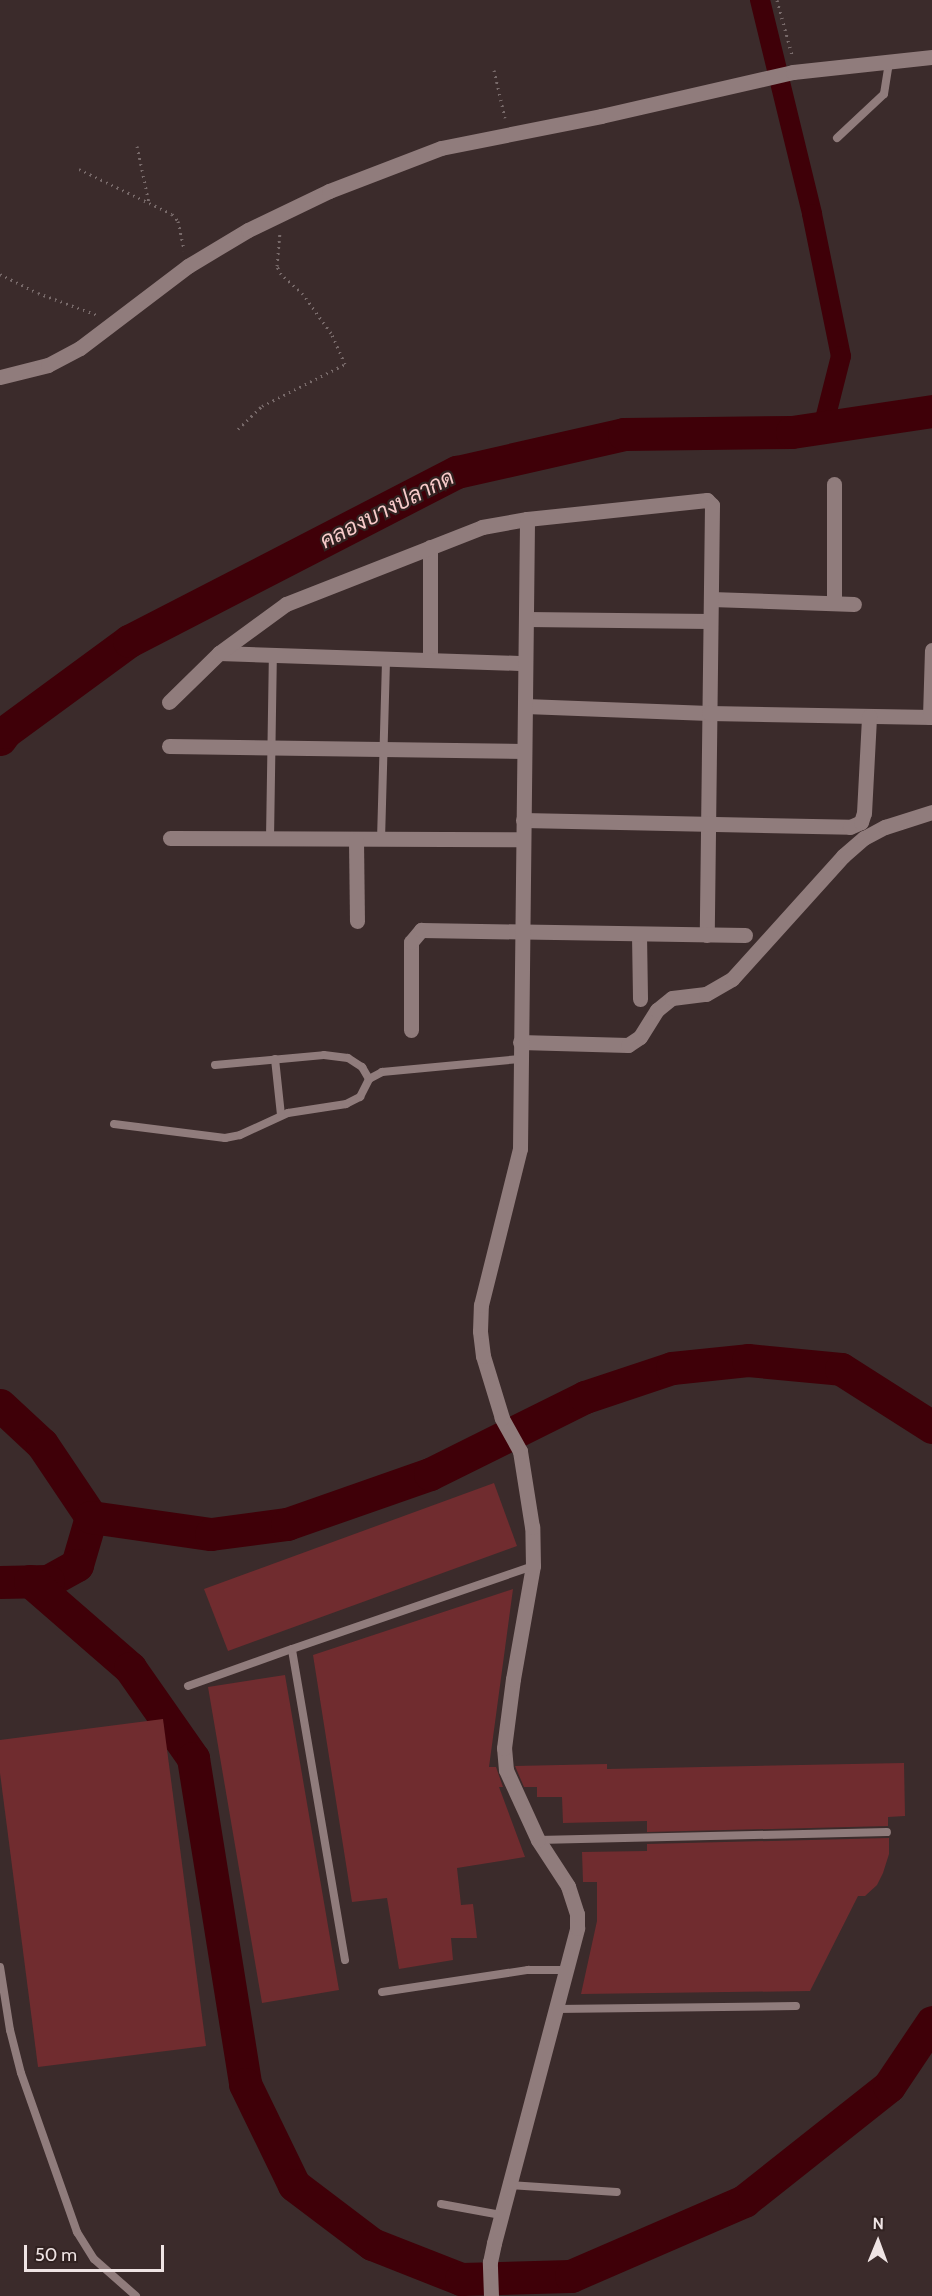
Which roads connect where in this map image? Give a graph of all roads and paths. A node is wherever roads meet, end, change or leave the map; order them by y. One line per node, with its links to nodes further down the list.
1 (777, 0): 5 (path)
2 (932, 57): 3 (street)
3 (890, 61): 5 (street); 7 (lane)
4 (494, 70): 6 (path)
5 (795, 72): 6 (street)
6 (509, 135): 11 (street)
7 (837, 138)
8 (137, 146): 10 (path)
9 (79, 169): 10 (path)
10 (149, 203): 12 (path)
11 (281, 214): 12 (street); 16 (path)
12 (188, 266): 14 (street)
13 (0, 274): 14 (path)
14 (116, 322): 15 (street)
15 (0, 377)
16 (238, 429)
17 (834, 484): 21 (street)
18 (527, 519): 19 (street); 20 (street); 23 (street)
19 (430, 546): 26 (street); 29 (street)
20 (711, 599): 21 (street); 24 (street)
21 (834, 603): 22 (street)
22 (854, 604)
23 (526, 619): 24 (street); 30 (street)
24 (710, 621): 33 (street)
25 (932, 650): 35 (street)
26 (219, 653): 27 (street); 31 (street)
27 (273, 655): 28 (street); 37 (lane)
28 (386, 658): 29 (street); 38 (lane)
29 (430, 659): 30 (street)
30 (525, 663): 32 (street)
31 (168, 702)
32 (525, 706): 33 (street); 39 (street)
33 (709, 713): 34 (street); 42 (street)
34 (869, 716): 35 (street); 42 (street)
35 (931, 717)
36 (169, 746): 37 (street)
37 (273, 747): 38 (street); 44 (lane)
38 (384, 749): 39 (street); 47 (lane)
39 (524, 751): 41 (street)
40 (932, 812): 55 (street)
41 (523, 820): 42 (street); 45 (street)
42 (706, 826): 51 (street)
43 (170, 838): 44 (street)
44 (270, 839): 46 (street)
45 (523, 839): 47 (street); 49 (street)
46 (357, 840): 47 (street); 48 (street)
47 (381, 840)
48 (357, 921)
49 (521, 932): 50 (street); 54 (street); 55 (street)
50 (639, 934): 51 (street); 53 (street)
51 (707, 935): 52 (street)
52 (745, 935)
53 (640, 999)
54 (411, 1030)
55 (520, 1042): 57 (street)
56 (275, 1059): 58 (lane); 59 (lane); 60 (lane)
57 (520, 1059): 59 (lane); 62 (street)
58 (214, 1065)
59 (369, 1079): 60 (lane)
60 (281, 1115): 61 (lane)
61 (114, 1124)
62 (533, 1566): 63 (lane); 66 (street)
63 (292, 1649): 64 (lane); 67 (lane)
64 (188, 1686)
65 (887, 1832): 66 (lane)
66 (538, 1840): 69 (street)
67 (345, 1960)
68 (0, 1967): 78 (lane)
69 (566, 1970): 70 (lane); 72 (street)
70 (382, 1992)
71 (796, 2006): 72 (lane)
72 (556, 2009): 73 (street)
73 (509, 2185): 74 (lane); 76 (street)
74 (617, 2192)
75 (441, 2204): 76 (lane)
76 (501, 2215): 77 (street)
77 (490, 2288)
78 (136, 2296)

